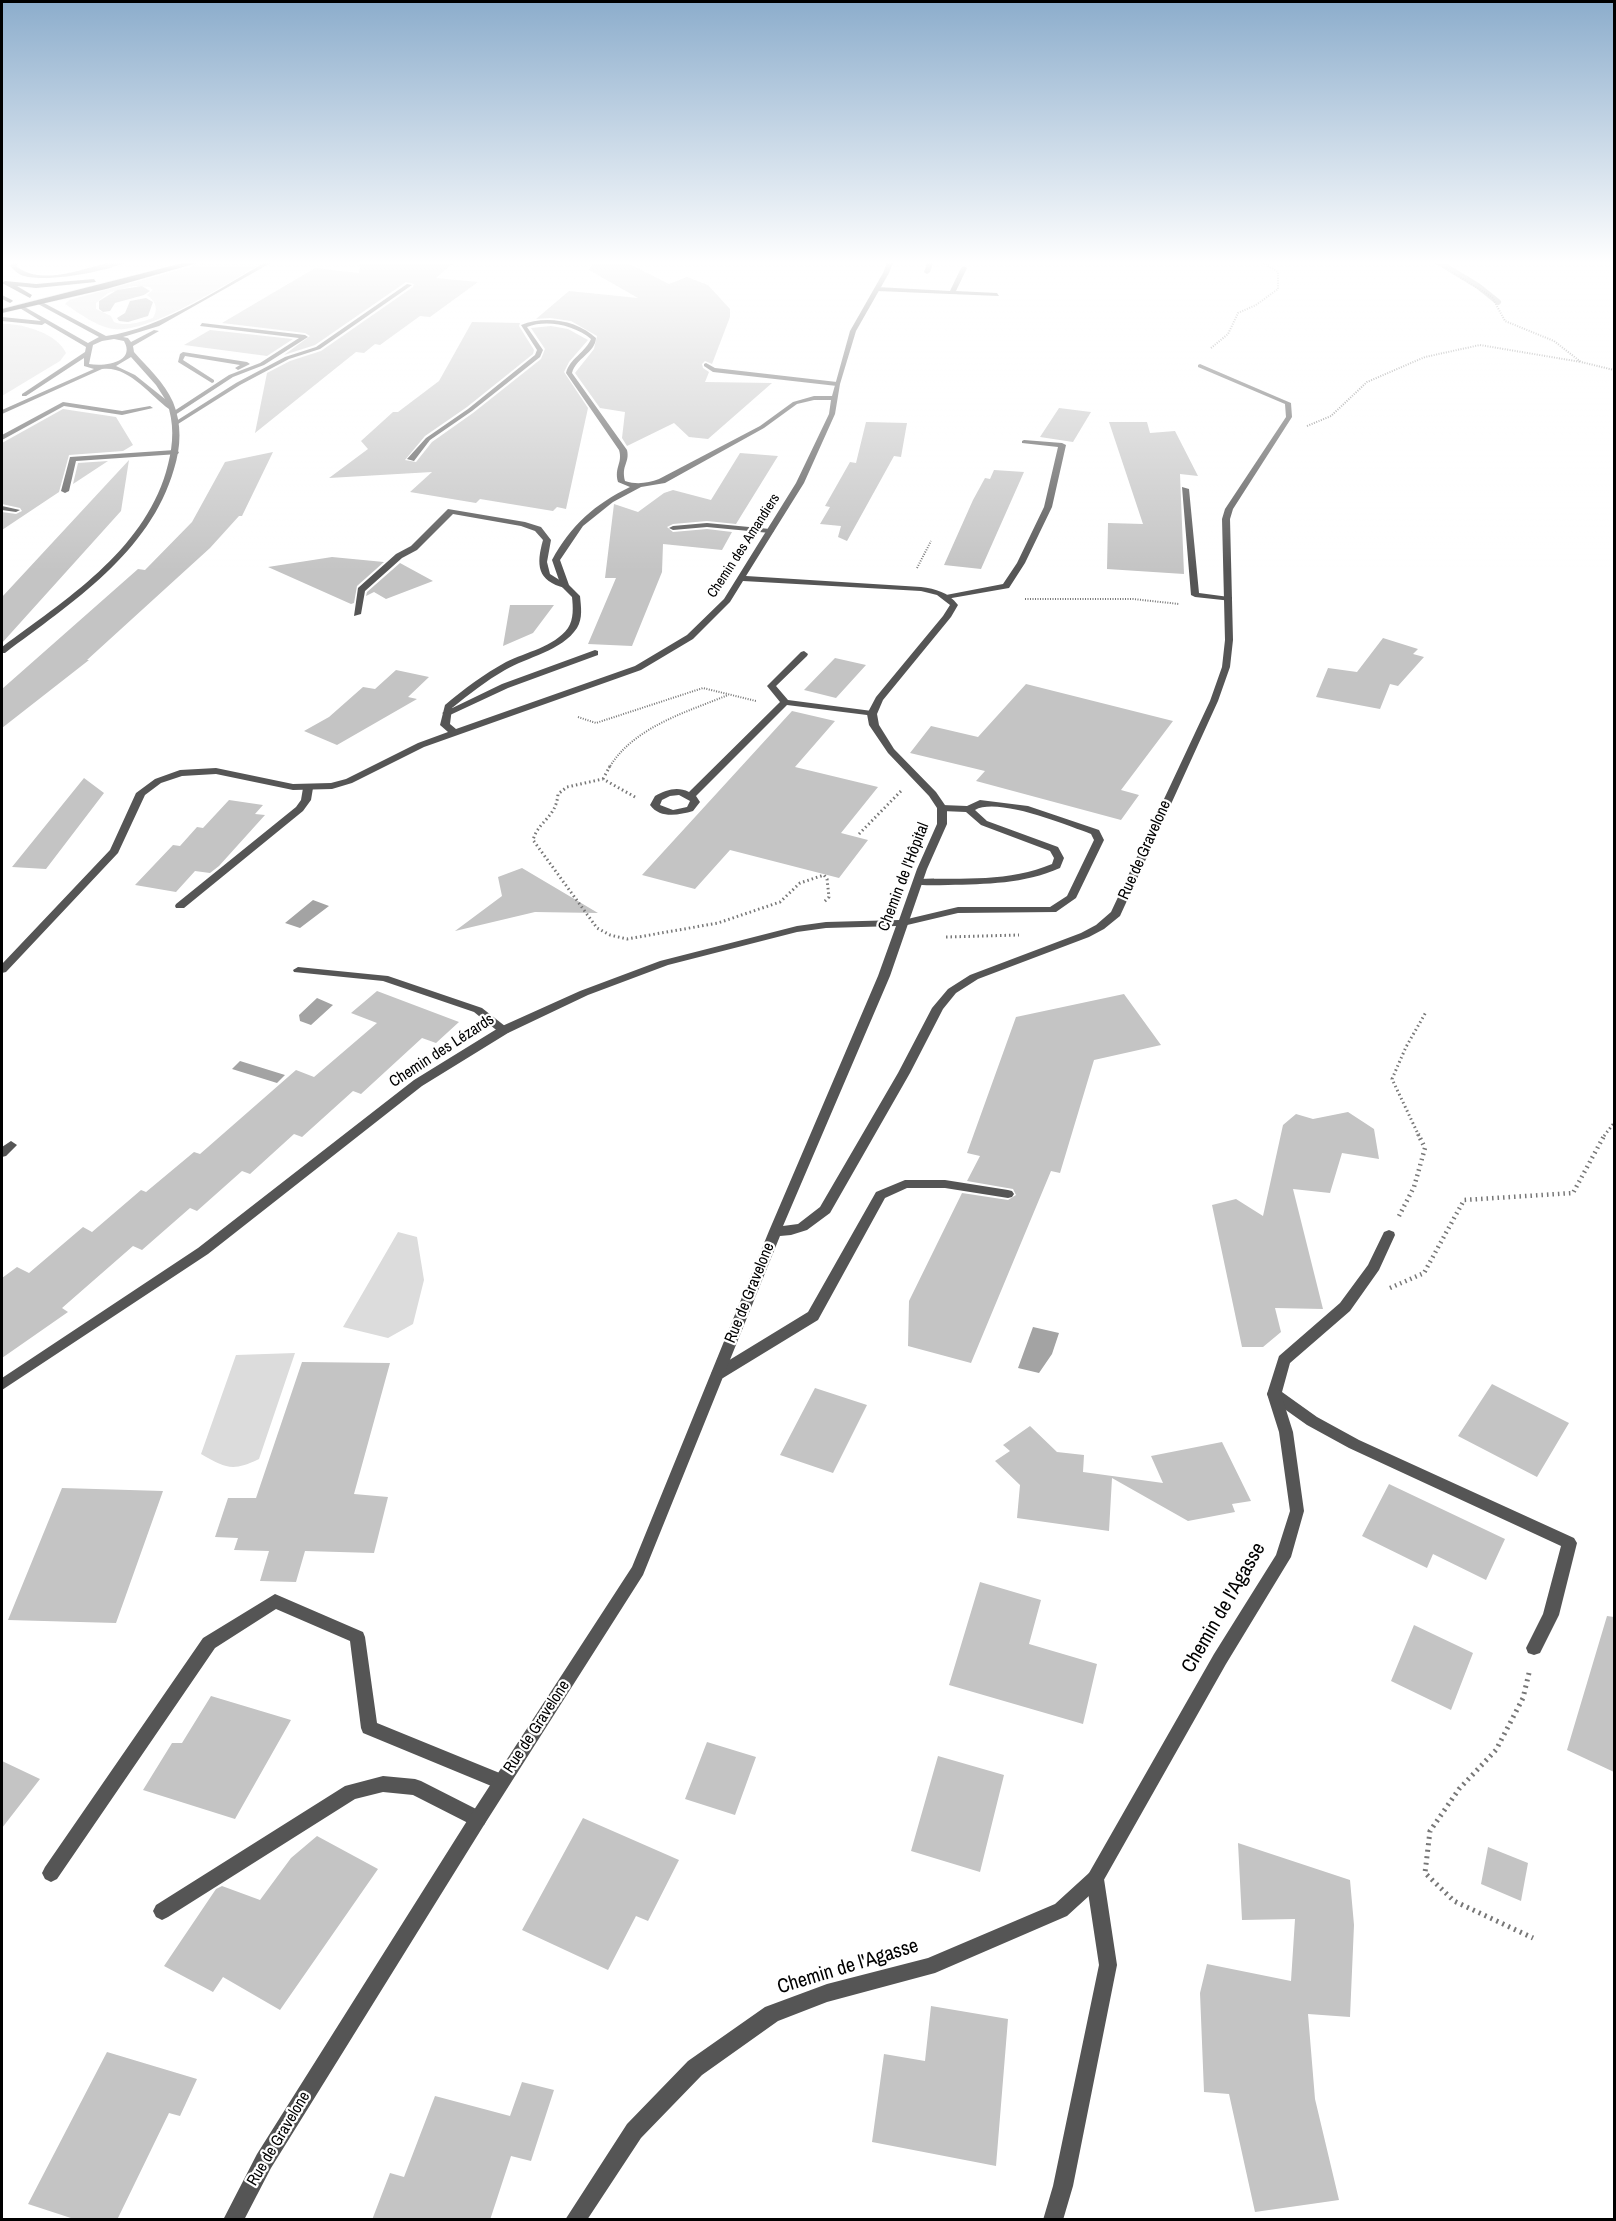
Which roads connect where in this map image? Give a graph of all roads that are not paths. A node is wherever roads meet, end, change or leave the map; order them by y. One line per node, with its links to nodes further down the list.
1 (68, 364): 20 (street)
2 (86, 364): 13 (street)
3 (114, 364): 13 (street)
4 (142, 364): 19 (street)
5 (184, 364): 15 (street)
6 (245, 364): 15 (street)
7 (263, 364): 19 (street)
8 (277, 364): 21 (street)
9 (528, 364): 25 (street)
10 (572, 364): 26 (street)
11 (843, 364): 16 (street, Chemin des Amandiers)
12 (706, 365): 16 (street)
13 (108, 366): 19 (street); 20 (street)
14 (1200, 366): 36 (street, Rue de Gravelone)
15 (212, 381): 19 (street)
16 (837, 384): 17 (street, Chemin des Amandiers)
17 (835, 398): 26 (street); 32 (street, Chemin des Amandiers)
18 (150, 408): 22 (street)
19 (171, 410): 21 (street)
20 (2, 411)
21 (176, 423): 24 (street)
22 (2, 438)
23 (1024, 442): 35 (street)
24 (175, 452): 28 (street); 38 (street)
25 (411, 459)
26 (639, 485): 34 (street)
27 (1185, 489): 36 (street)
28 (65, 491)
29 (2, 508): 30 (street)
30 (16, 510)
31 (673, 528): 32 (street)
32 (770, 531): 33 (street, Chemin des Amandiers)
33 (741, 578): 35 (street); 44 (street, Chemin des Amandiers)
34 (565, 586): 37 (street); 42 (street)
35 (949, 597): 43 (street)
36 (1229, 599): 56 (street, Rue de Gravelone)
37 (357, 614)
38 (2, 651)
39 (595, 653): 42 (street)
40 (804, 654): 41 (street)
41 (783, 704): 43 (street); 46 (street)
42 (447, 713): 44 (street)
43 (872, 714): 47 (street, Chemin de l'Hôpital)
44 (454, 732): 45 (street, Chemin des Amandiers)
45 (308, 788): 50 (street); 52 (street, Chemin des Amandiers)
46 (691, 796): 46 (street)
47 (942, 808): 48 (street); 49 (street, Chemin de l'Hôpital)
48 (969, 809): 49 (street); 51 (street, Chemin des Lézards)
49 (918, 882): 51 (street, Chemin de l'Hôpital)
50 (180, 906)
51 (903, 922): 54 (street, Chemin des Lézards); 56 (street, Chemin de l'Hôpital)
52 (2, 970)
53 (298, 970): 54 (street)
54 (504, 1030): 59 (street, Chemin des Lézards)
55 (1008, 1194): 58 (street)
56 (775, 1231): 58 (street, Rue de Gravelone)
57 (1389, 1235): 60 (street)
58 (718, 1374): 62 (street, Rue de Gravelone)
59 (2, 1385)
60 (1274, 1394): 61 (street); 65 (street, Chemin de l'Agasse)
61 (1534, 1648)
62 (501, 1782): 63 (street, Rue de Gravelone); 64 (street)
63 (478, 1819): 66 (street); 67 (street, Rue de Gravelone)
64 (51, 1873)
65 (1095, 1878): 68 (street, Chemin de l'Agasse); 69 (street)
66 (162, 1911)
67 (233, 2220)
68 (575, 2220)
69 (1053, 2220)

